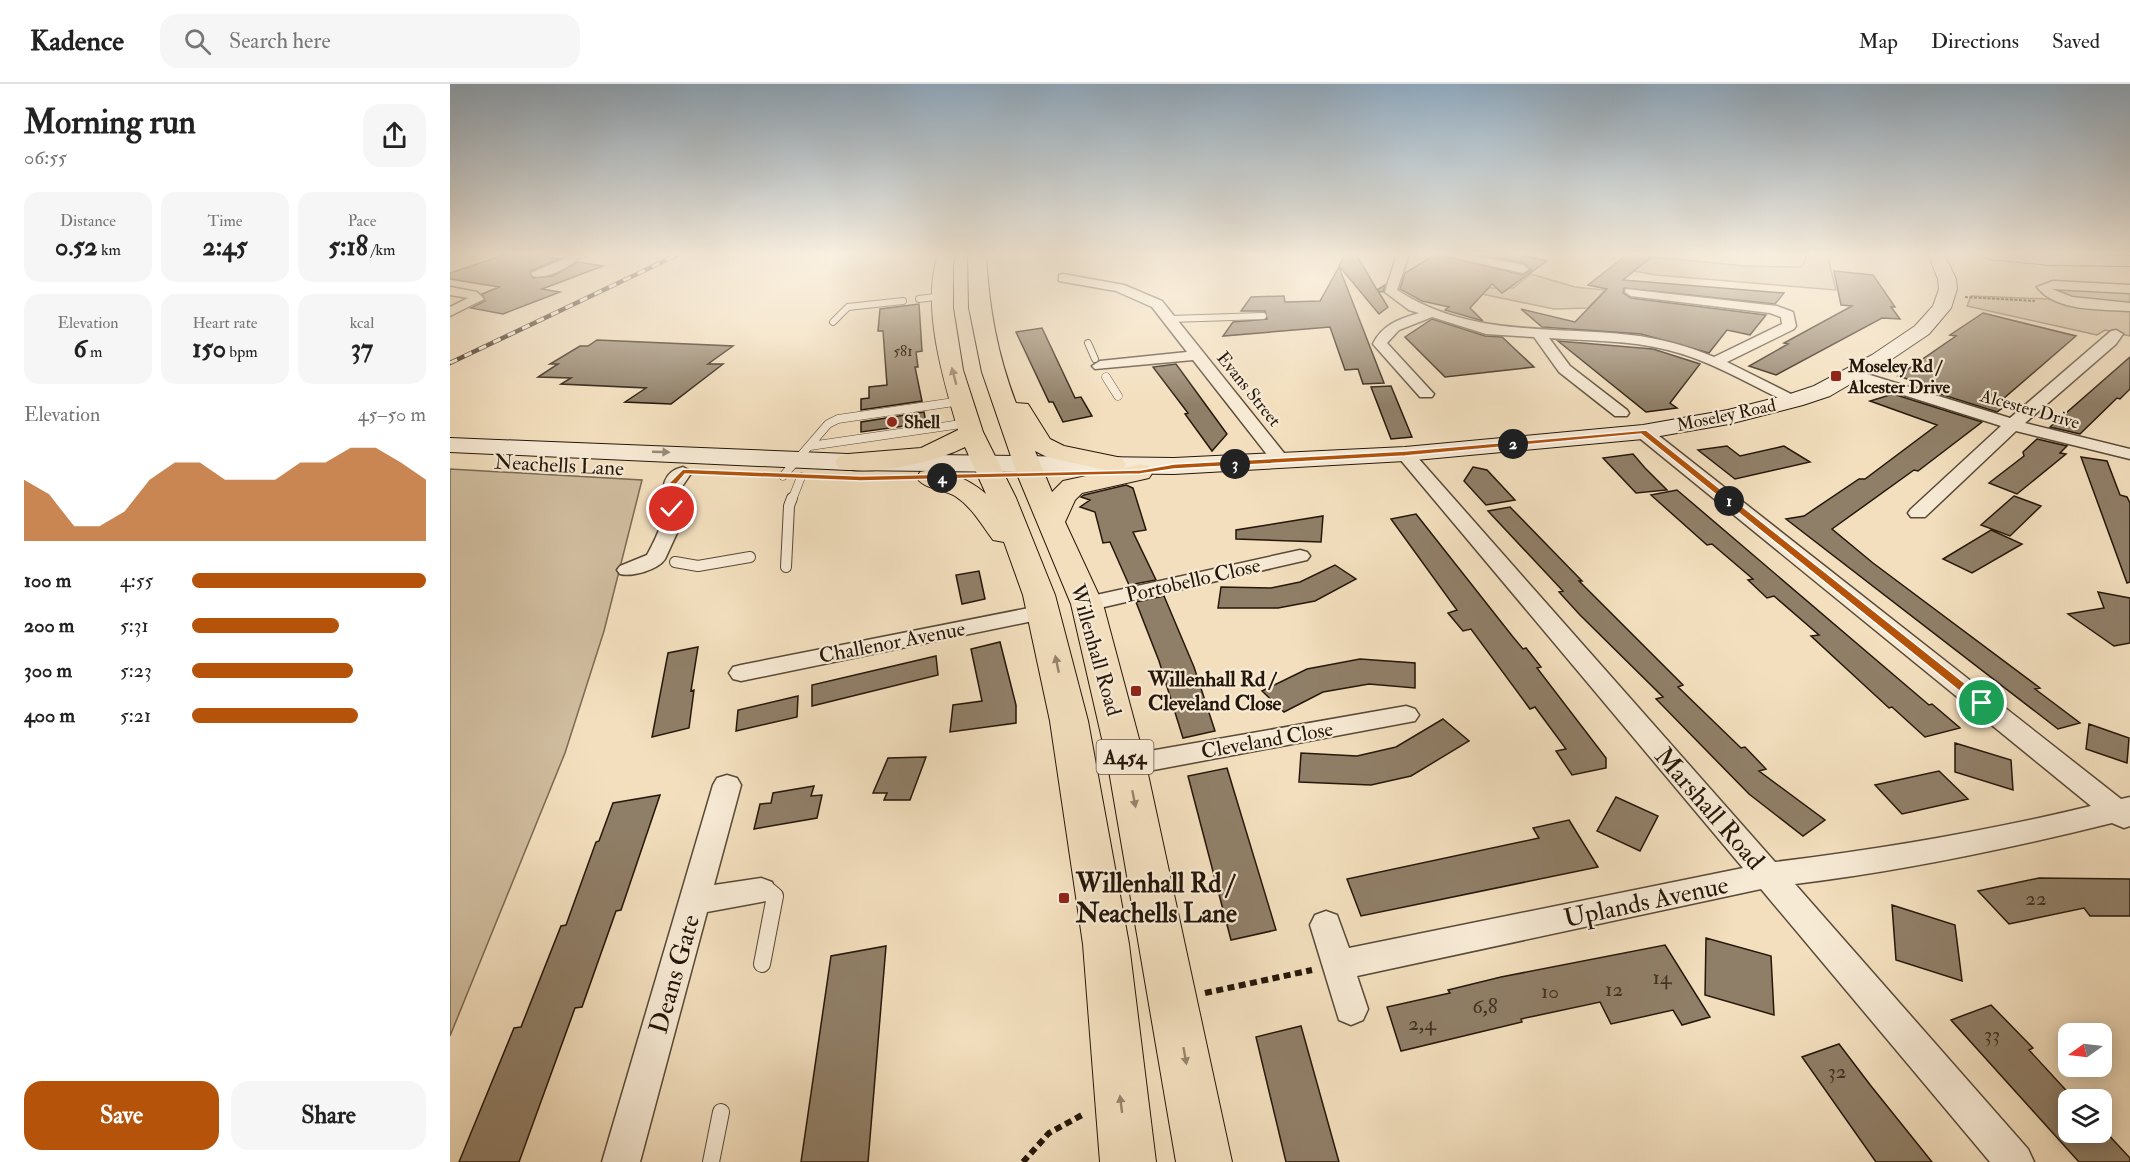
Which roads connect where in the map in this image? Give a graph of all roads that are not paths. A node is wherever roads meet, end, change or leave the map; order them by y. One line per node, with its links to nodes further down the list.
1 (466, 304): 11 (street)
2 (873, 304): 15 (lane)
3 (944, 304): 29 (highway, Willenhall Road / A454, one-way to 3)
4 (980, 304): 22 (highway, Willenhall Road / A454)
5 (1157, 304): 14 (street, Evans Street)
6 (1406, 304): 12 (street)
7 (1733, 304): 20 (street)
8 (1943, 304): 23 (street, Moseley Road)
9 (2108, 304): 10 (street)
10 (2130, 307)
11 (450, 312)
12 (1431, 313): 16 (street); 24 (street)
13 (1263, 316): 14 (lane)
14 (1170, 320): 19 (street, Evans Street)
15 (833, 322)
16 (1540, 335): 20 (street); 27 (street)
17 (1088, 343): 21 (lane)
18 (2130, 346): 31 (street)
19 (1197, 355): 21 (street); 42 (street, Evans Street)
20 (1715, 362): 28 (street)
21 (1101, 367): 25 (lane)
22 (993, 372): 43 (highway); 46 (highway, Willenhall Road / A454)
23 (1852, 374): 28 (street, Moseley Road); 31 (street, Alcester Drive)
24 (1426, 394)
25 (1118, 396)
26 (1627, 396): 27 (street)
27 (1604, 400): 30 (street)
28 (1795, 400): 33 (street, Moseley Road)
29 (961, 401): 32 (highway, Willenhall Road / A454); 44 (lane)
30 (1621, 413)
31 (2012, 425): 38 (street, Alcester Drive); 51 (street)
32 (970, 428): 41 (highway); 44 (lane); 47 (highway, Willenhall Road / A454)
33 (1643, 432): 37 (street, Moseley Road); 64 (street)
34 (450, 445): 35 (street, Neachells Lane)
35 (498, 446): 36 (street, Neachells Lane, one-way to 36); 40 (street)
36 (703, 454): 44 (street, Neachells Lane); 48 (street)
37 (1405, 454): 42 (street, Moseley Road); 65 (street, Marshall Road)
38 (2130, 454)
39 (450, 458): 40 (street, Neachells Lane)
40 (476, 460): 48 (street, Neachells Lane)
41 (848, 462): 44 (street, Neachells Lane); 47 (street, Neachells Lane)
42 (1282, 462): 45 (street, Moseley Road)
43 (1113, 464): 45 (street, Moseley Road); 46 (street, Moseley Road)
44 (798, 465): 48 (street, Neachells Lane); 50 (street, Neachells Lane); 56 (lane)
45 (1174, 466): 49 (street, Moseley Road)
46 (1028, 469): 47 (street, Moseley Road); 49 (street, Moseley Road); 52 (highway, Willenhall Road / A454)
47 (989, 470): 50 (street, Neachells Lane); 58 (highway, Willenhall Road / A454)
48 (683, 472): 55 (street)
49 (1140, 472): 52 (highway)
50 (930, 478): 58 (highway)
51 (1918, 513)
52 (1051, 522): 59 (highway, Willenhall Road / A454)
53 (1300, 556): 59 (street, Portobello Close)
54 (750, 557): 55 (lane)
55 (665, 560): 57 (street)
56 (786, 567)
57 (627, 570)
58 (1041, 604): 60 (street, Challenor Avenue); 75 (highway, Willenhall Road / A454, one-way to 58)
59 (1087, 604): 62 (highway, Willenhall Road / A454)
60 (741, 673)
61 (1406, 715): 62 (street, Cleveland Close)
62 (1127, 765): 76 (highway, Willenhall Road / A454, one-way to 76)
63 (727, 785): 67 (street, Deans Gate)
64 (2126, 814): 65 (street, Uplands Avenue)
65 (1768, 875): 70 (street, Uplands Avenue); 77 (street, Marshall Road)
66 (761, 891): 67 (street); 69 (lane)
67 (695, 901): 73 (street, Deans Gate)
68 (1326, 925): 70 (street)
69 (762, 964)
70 (1339, 965): 71 (street)
71 (1351, 1009)
72 (722, 1112): 74 (lane)
73 (621, 1162)
74 (711, 1162)
75 (1128, 1162)
76 (1204, 1162)
77 (2014, 1162)

